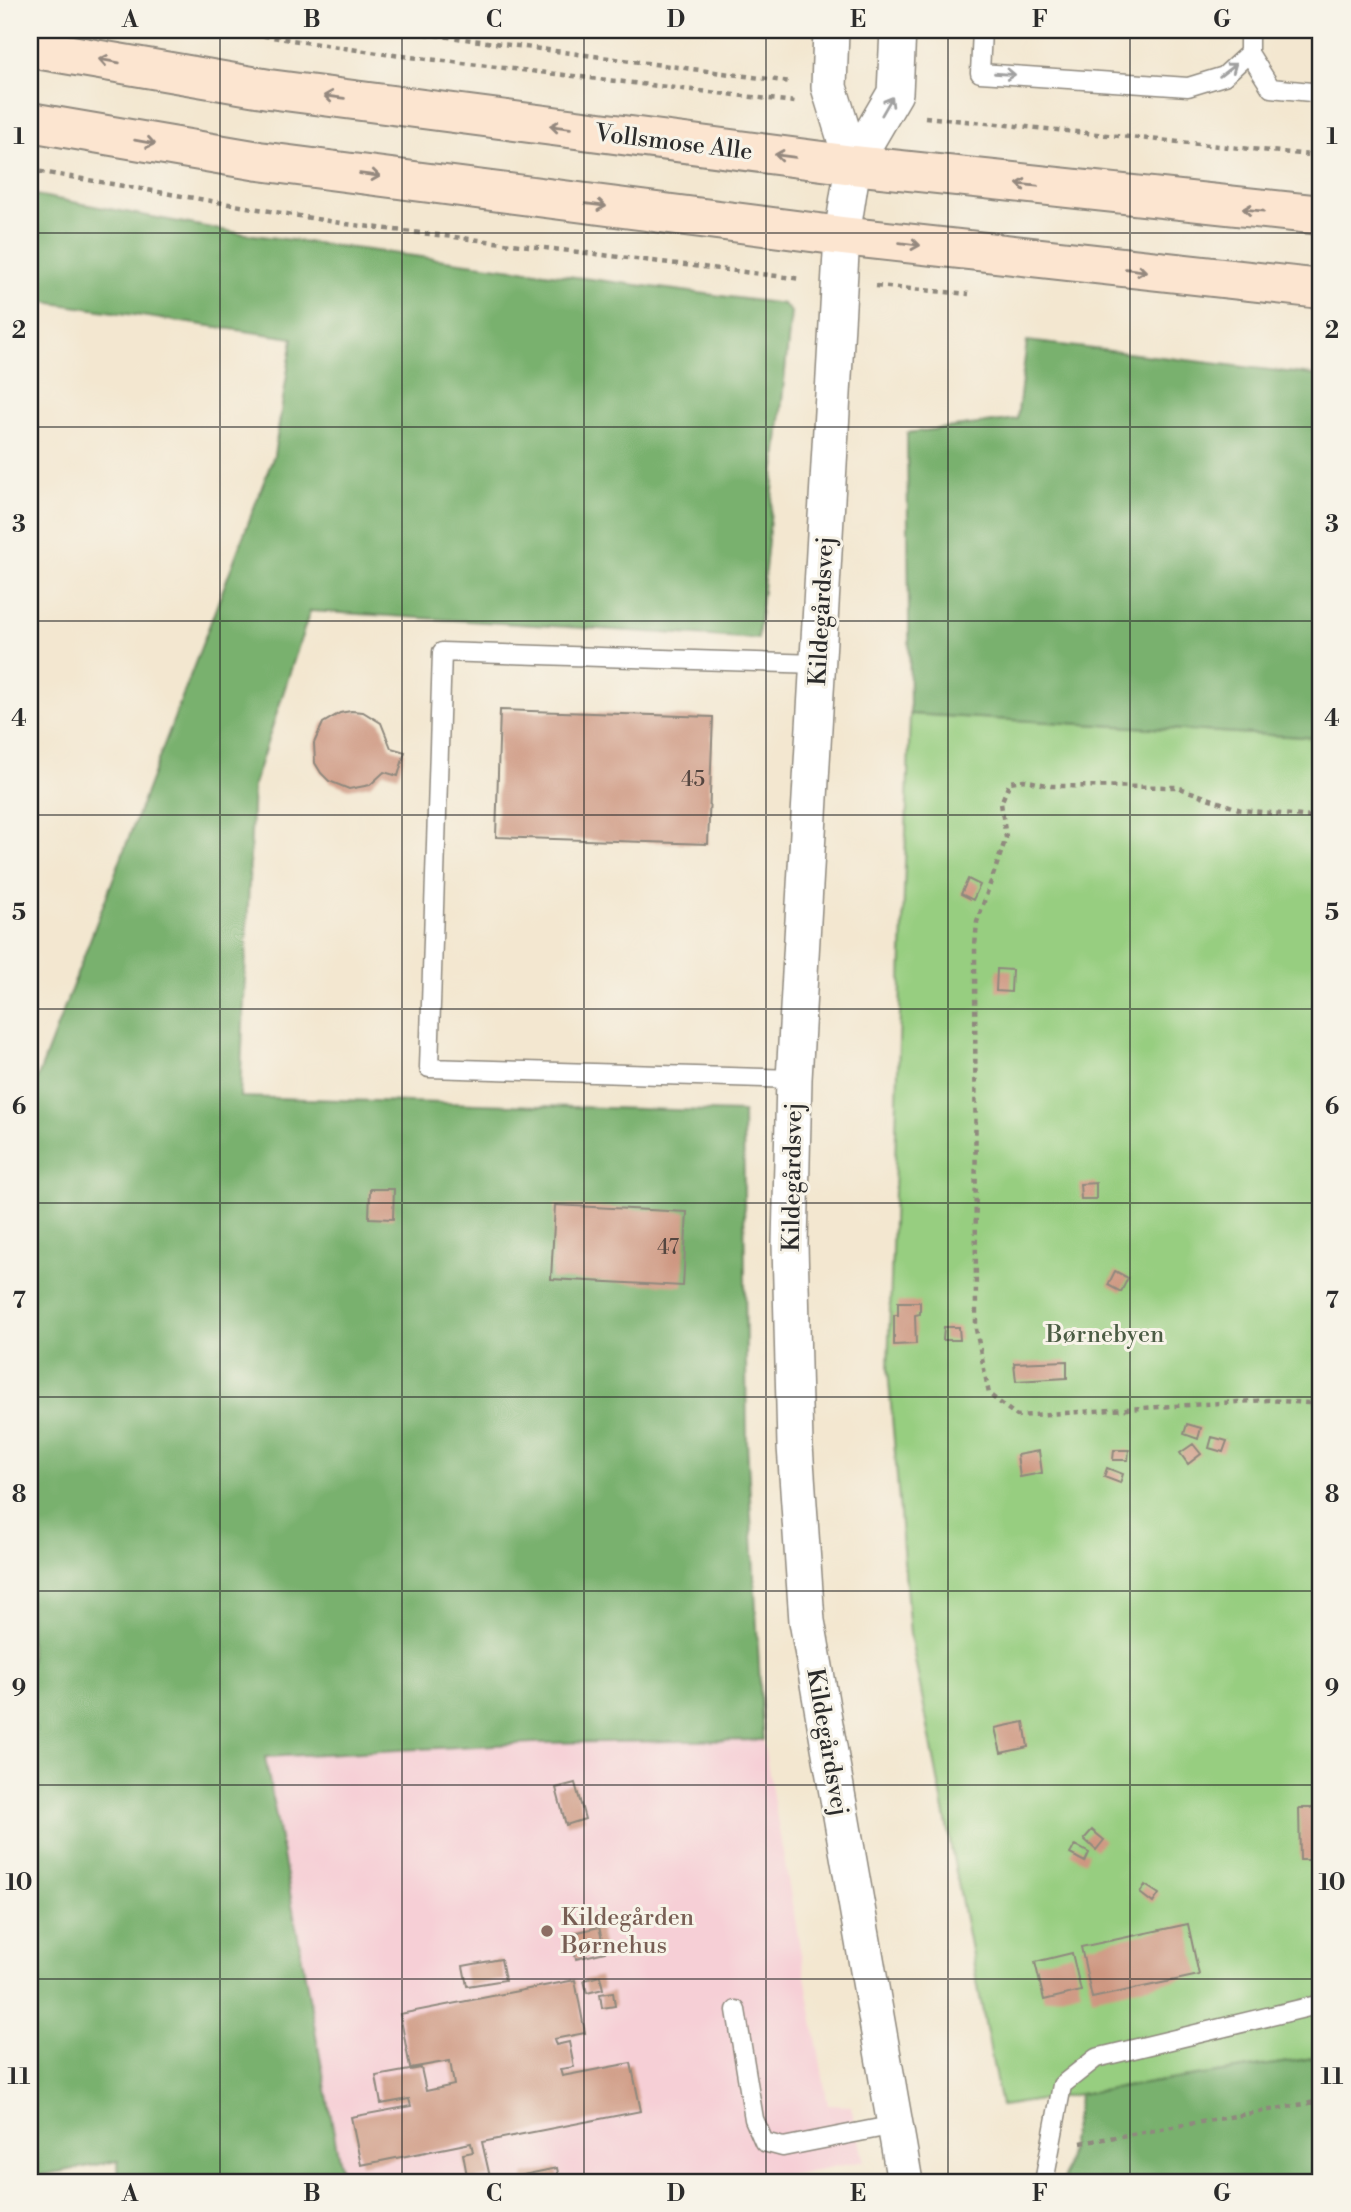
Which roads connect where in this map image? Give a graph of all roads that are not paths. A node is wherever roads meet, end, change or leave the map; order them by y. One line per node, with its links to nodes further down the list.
1 (831, 30): 9 (street)
2 (898, 30): 9 (street, one-way to 2)
3 (982, 30): 6 (lane, one-way to 6)
4 (1249, 30): 6 (lane)
5 (30, 48): 9 (street, Vollsmose Alle, one-way to 5)
6 (1249, 53): 7 (lane)
7 (1321, 93)
8 (30, 122): 11 (street, one-way to 11)
9 (853, 165): 10 (street, Vollsmose Alle, one-way to 9); 11 (street, Kildegårdsvej)
10 (1321, 215)
11 (842, 236): 12 (street, one-way to 12); 13 (street, Kildegårdsvej)
12 (1321, 289)
13 (818, 664): 14 (street, Kildegårdsvej); 14 (lane)
14 (794, 1079): 17 (street, Kildegårdsvej)
15 (1321, 2004): 19 (lane)
16 (736, 2010): 17 (lane)
17 (895, 2125): 18 (street, Kildegårdsvej)
18 (905, 2182)
19 (1044, 2182)

